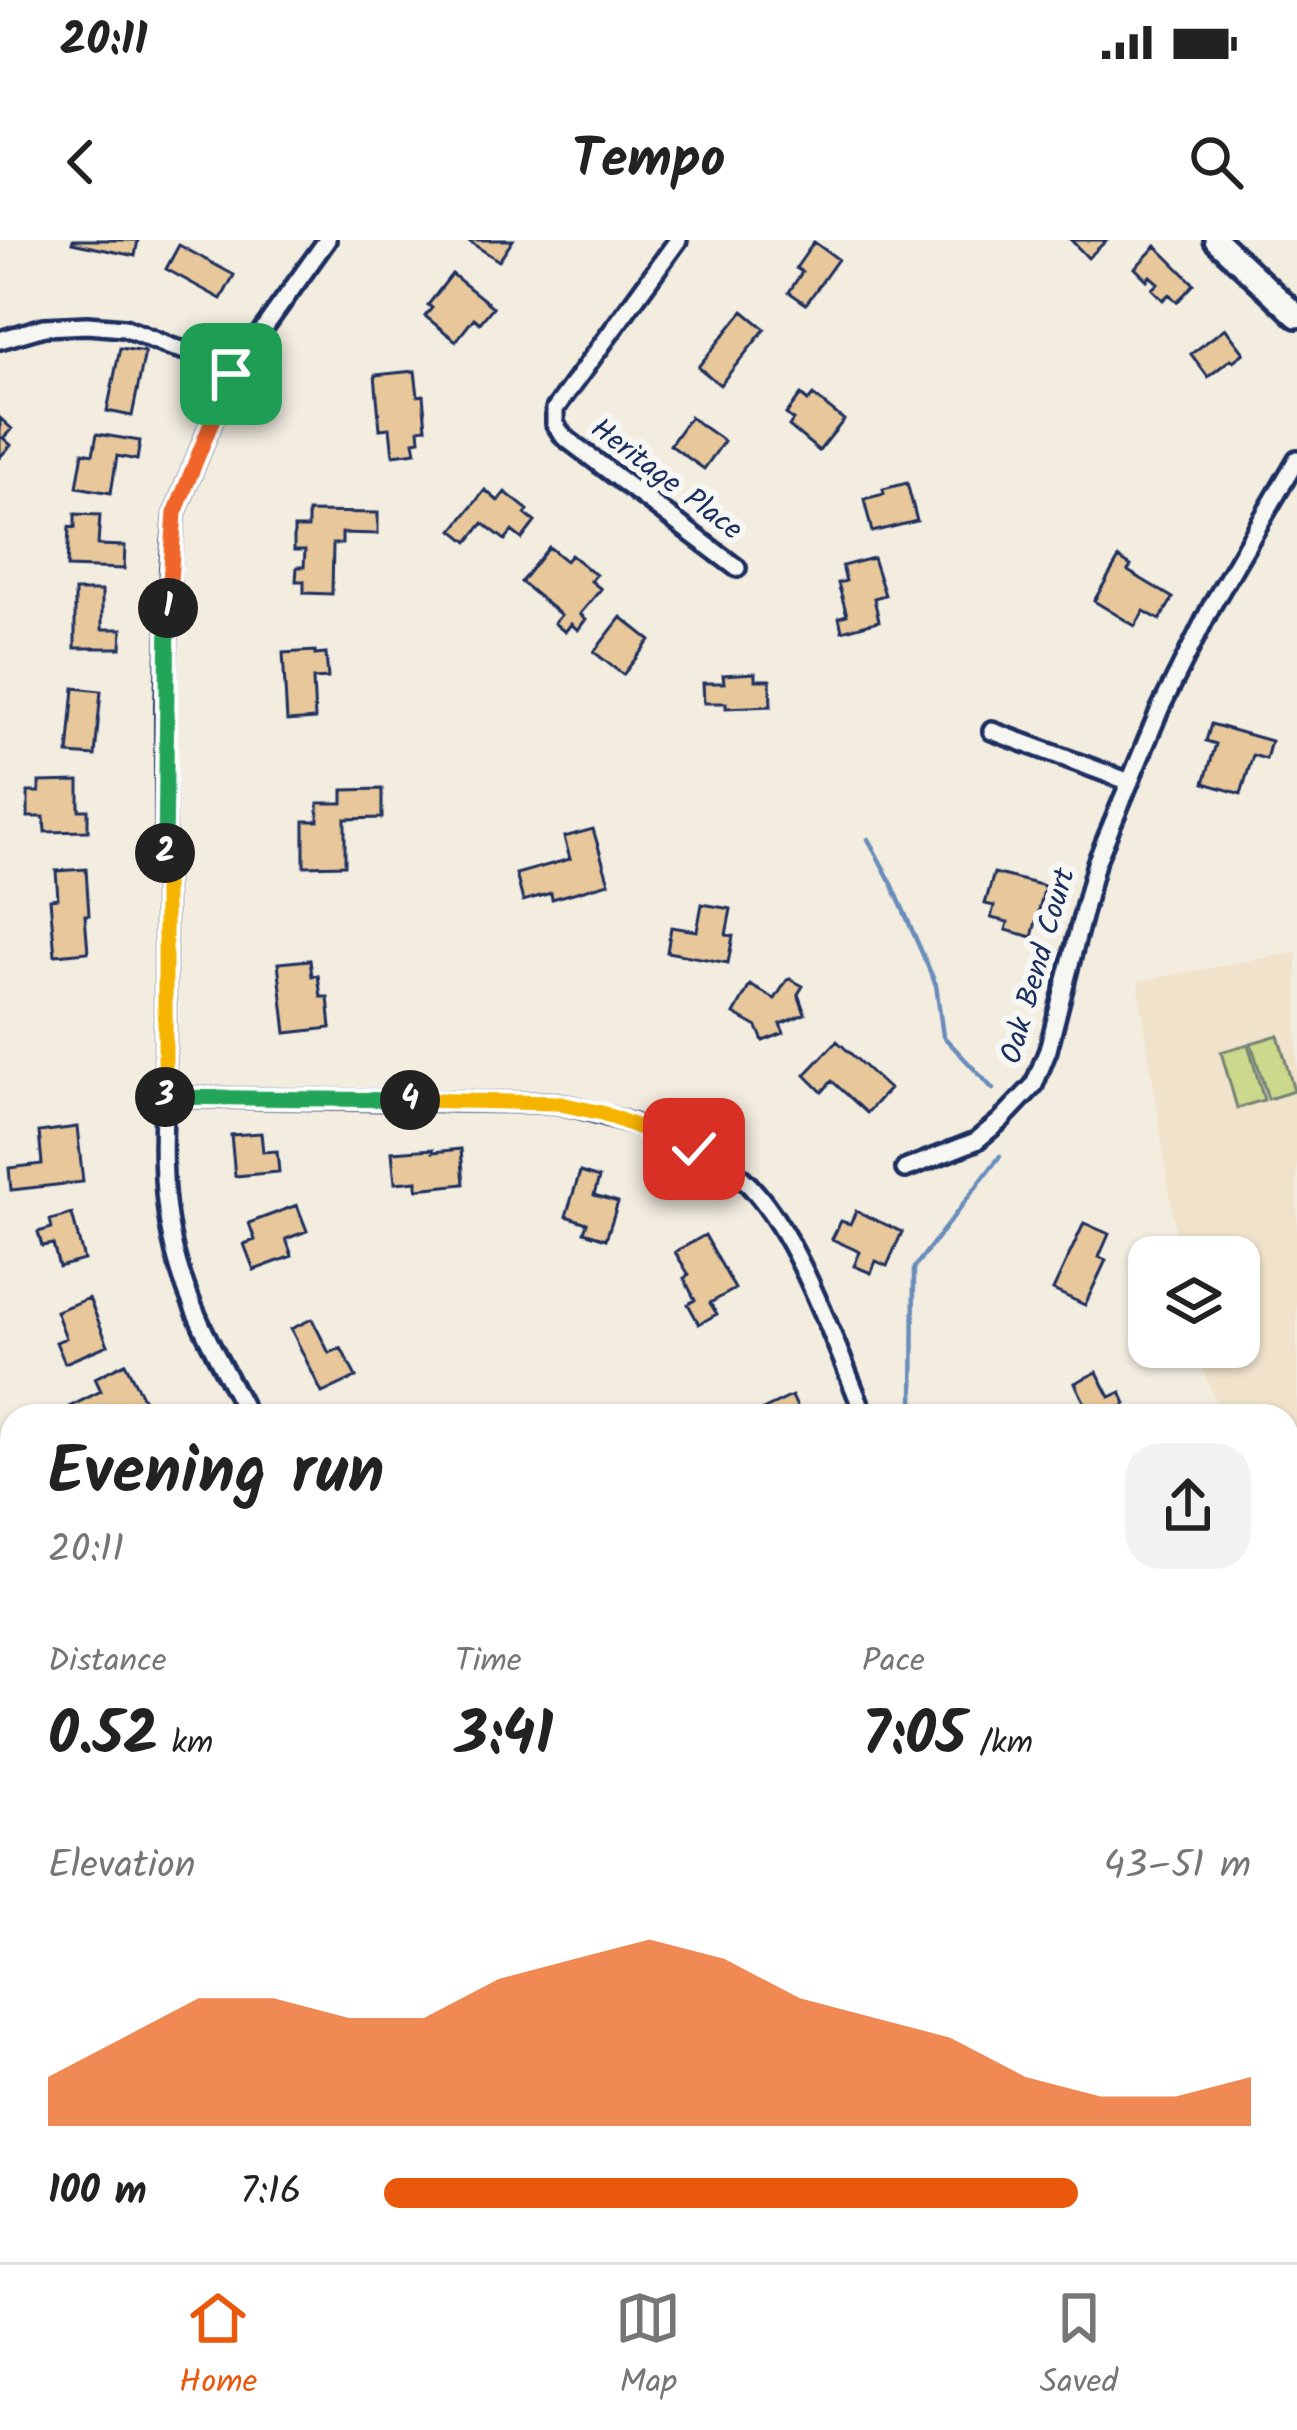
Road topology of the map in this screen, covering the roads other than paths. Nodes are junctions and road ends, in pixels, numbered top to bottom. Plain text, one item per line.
1 (327, 240) edge
2 (679, 240) edge
3 (1216, 240) edge
4 (1297, 316) edge
5 (0, 340) edge
6 (236, 365) junction
7 (1297, 460) edge
8 (737, 568) dead end
9 (992, 731) dead end
10 (1130, 782) junction
11 (165, 1097) junction
12 (905, 1169) dead end
13 (242, 1404) edge
14 (860, 1404) edge

1 - 6 street
2 - 8 street, Heritage Place
3 - 4 street
5 - 6 street
6 - 11 street
7 - 10 street, Oak Bend Court
9 - 10 street
10 - 12 street, Oak Bend Court
11 - 13 street
11 - 14 street

